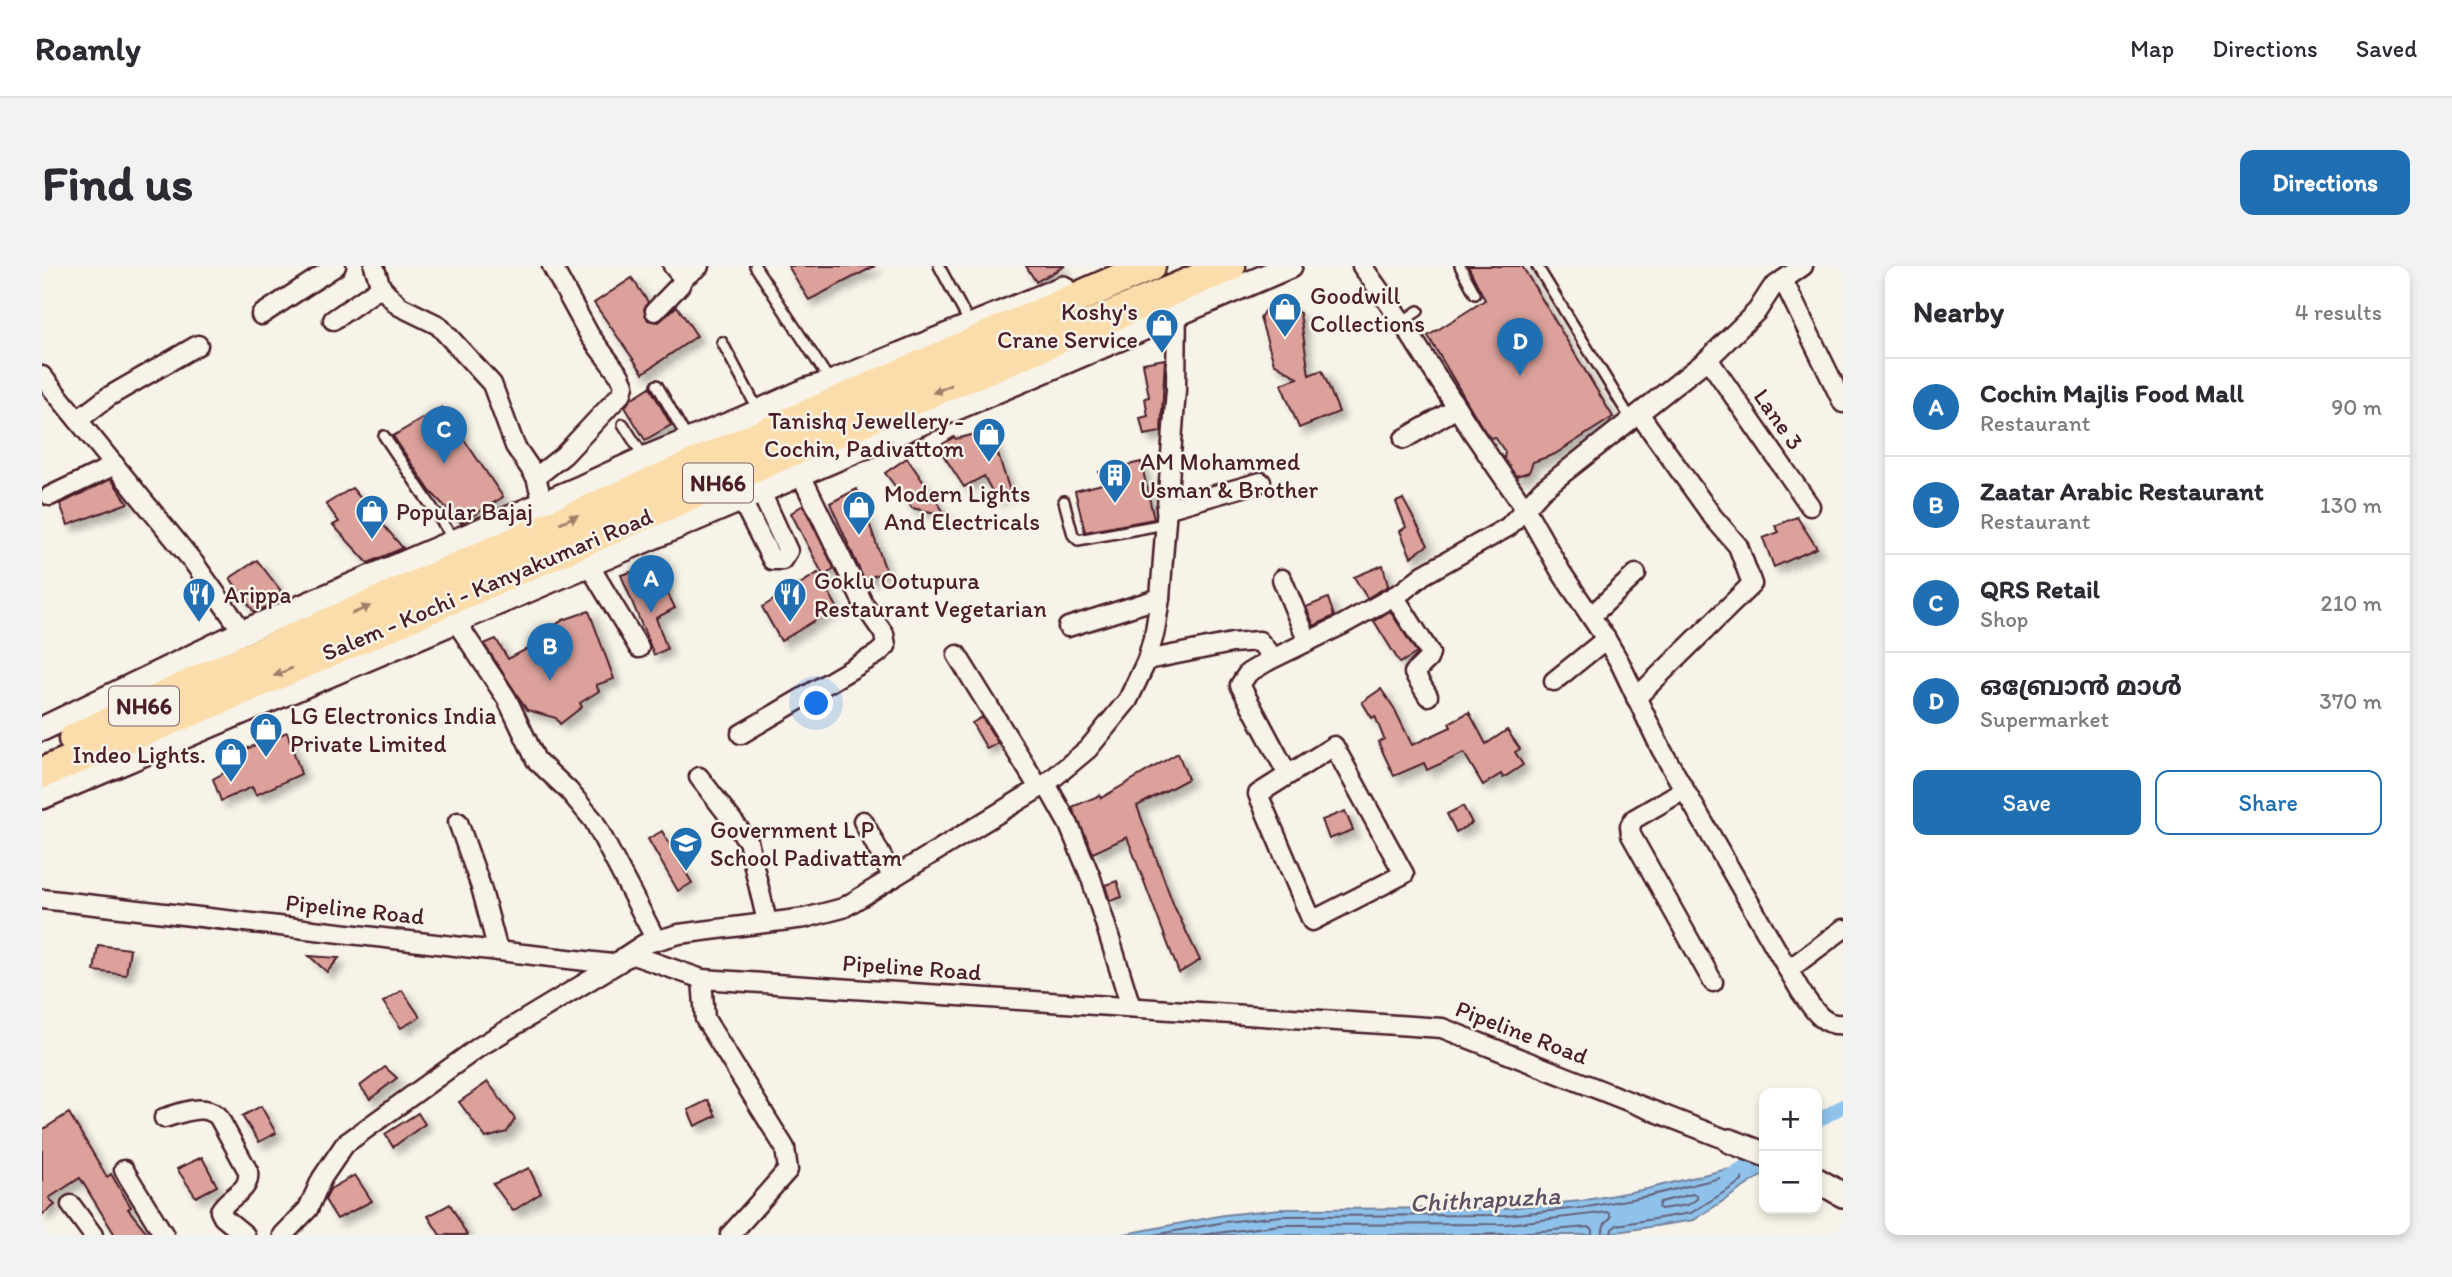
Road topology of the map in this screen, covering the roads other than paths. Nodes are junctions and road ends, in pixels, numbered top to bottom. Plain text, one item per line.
1 (336, 266) edge
2 (374, 266) edge
3 (552, 266) edge
4 (699, 266) edge
5 (755, 266) edge
6 (939, 266) edge
7 (1113, 266) edge
8 (1150, 266) edge
9 (1230, 266) edge
10 (1290, 266) edge
11 (1362, 266) edge
12 (1460, 266) edge
13 (1537, 266) edge
14 (1803, 266) edge
15 (678, 272) edge
16 (1783, 280) junction
17 (381, 287) junction
18 (1063, 288) joint
19 (1475, 294) dead end
20 (1177, 301) junction
21 (655, 311) dead end
22 (1418, 311) dead end
23 (261, 315) dead end
24 (332, 320) dead end
25 (1402, 322) junction
26 (973, 334) junction
27 (722, 342) dead end
28 (198, 345) dead end
29 (1708, 359) junction
30 (985, 371) junction
31 (42, 376) edge
32 (831, 383) junction
33 (657, 384) dead end
34 (1843, 403) edge
35 (1457, 408) junction
36 (759, 411) junction
37 (1636, 418) junction
38 (78, 419) junction
39 (623, 424) dead end
40 (384, 436) dead end
41 (1404, 439) dead end
42 (688, 440) junction
43 (820, 452) junction
44 (660, 461) junction
45 (115, 465) junction
46 (800, 473) junction
47 (536, 477) junction
48 (1261, 482) dead end
49 (50, 496) dead end
50 (1064, 501) dead end
51 (543, 504) junction
52 (1810, 506) dead end
53 (1526, 510) junction
54 (1165, 517) junction
55 (455, 542) junction
56 (589, 565) junction
57 (1636, 574) dead end
58 (1282, 579) dead end
59 (1394, 596) junction
60 (1160, 598) junction
61 (1591, 616) junction
62 (455, 620) junction
63 (1068, 627) dead end
64 (243, 632) junction
65 (1606, 639) junction
66 (1308, 642) junction
67 (639, 648) dead end
68 (957, 656) dead end
69 (1147, 660) junction
70 (1268, 661) junction
71 (1554, 681) dead end
72 (206, 690) junction
73 (1428, 696) dead end
74 (1636, 698) junction
75 (42, 729) edge
76 (741, 734) dead end
77 (82, 746) junction
78 (42, 752) edge
79 (42, 774) edge
80 (1288, 775) junction
81 (699, 777) dead end
82 (1042, 786) junction
83 (1684, 790) junction
84 (42, 797) edge
85 (863, 821) dead end
86 (458, 822) dead end
87 (893, 878) junction
88 (42, 899) edge
89 (767, 922) junction
90 (1843, 929) edge
91 (656, 940) junction
92 (498, 951) junction
93 (633, 955) junction
94 (612, 964) junction
95 (1788, 970) junction
96 (702, 979) junction
97 (1713, 982) dead end
98 (1131, 1007) junction
99 (1843, 1024) edge
100 (164, 1118) dead end
101 (1730, 1141) joint
102 (1759, 1152) edge
103 (124, 1170) dead end
104 (1822, 1183) edge
105 (1843, 1195) edge
106 (71, 1205) dead end
107 (93, 1235) edge
108 (164, 1235) edge
109 (245, 1235) edge
110 (283, 1235) edge
111 (730, 1235) edge

1 - 23 street
2 - 17 street
3 - 47 street
4 - 15 street
5 - 32 lane
6 - 26 lane
7 - 18 street
8 - 26 highway, Salem - Kochi - Kanyakumari Road / NH66
9 - 20 highway, Salem - Kochi - Kanyakumari Road / NH66
10 - 20 street
11 - 25 street
12 - 19 lane
13 - 37 lane
14 - 16 street
15 - 21 street
16 - 29 street
16 - 34 street
17 - 24 street
17 - 47 street
18 - 26 street
20 - 30 highway, Salem - Kochi - Kanyakumari Road / NH66
20 - 43 street
20 - 54 street
22 - 25 lane
25 - 35 street
26 - 30 highway
26 - 32 street
26 - 44 highway, Salem - Kochi - Kanyakumari Road / NH66
27 - 36 lane
28 - 38 street
29 - 37 street
29 - 52 street, Lane 3
30 -> 43 highway, Salem - Kochi - Kanyakumari Road / NH66
31 - 38 street
32 - 36 street
33 - 42 lane
35 - 41 street
35 - 53 street
36 - 42 street
37 - 53 street
37 - 74 street
38 - 45 street
39 - 44 lane
40 - 55 lane
42 - 44 street
43 - 46 street
43 -> 72 highway, Salem - Kochi - Kanyakumari Road / NH66
44 - 51 street
72 -> 44 highway, Salem - Kochi - Kanyakumari Road / NH66
45 - 49 street
45 - 64 street
46 - 56 street
46 - 76 street
47 - 51 street
48 - 54 street
50 - 54 lane
51 - 55 street
53 - 59 street
53 - 61 street
54 - 60 street
55 - 64 street
56 - 62 street
56 - 67 street
57 - 61 street
58 - 66 street
59 - 66 street
59 - 73 street
60 - 63 street
60 - 69 street
61 - 65 street
62 - 72 street
62 - 91 street
64 - 72 street
65 - 71 street
65 - 74 street
66 - 70 street
68 - 82 street
69 - 70 street
69 - 82 street
70 - 80 street
72 - 75 street, Salem - Kochi - Kanyakumari Road
72 - 77 highway, Salem - Kochi - Kanyakumari Road / NH66
72 - 84 street, Salem - Kochi - Kanyakumari Road
74 - 83 street
77 - 78 highway, Salem - Kochi - Kanyakumari Road / NH66
77 - 79 highway, Salem - Kochi - Kanyakumari Road / NH66
80 - 80 street
81 - 89 street
82 - 87 street
82 - 98 street
83 - 95 street
83 - 97 street
85 - 87 street
86 - 92 street
87 - 89 street
88 - 92 street, Pipeline Road
89 - 91 street
90 - 95 street
91 - 94 street
92 - 94 street, Pipeline Road
93 - 94 street, Pipeline Road
93 - 96 street, Pipeline Road
93 - 110 street
95 - 99 street
96 - 98 street, Pipeline Road
96 - 111 street
98 - 101 street, Pipeline Road
100 - 109 street
101 - 102 street, Pipeline Road
103 - 108 street
104 - 105 street
106 - 107 street

